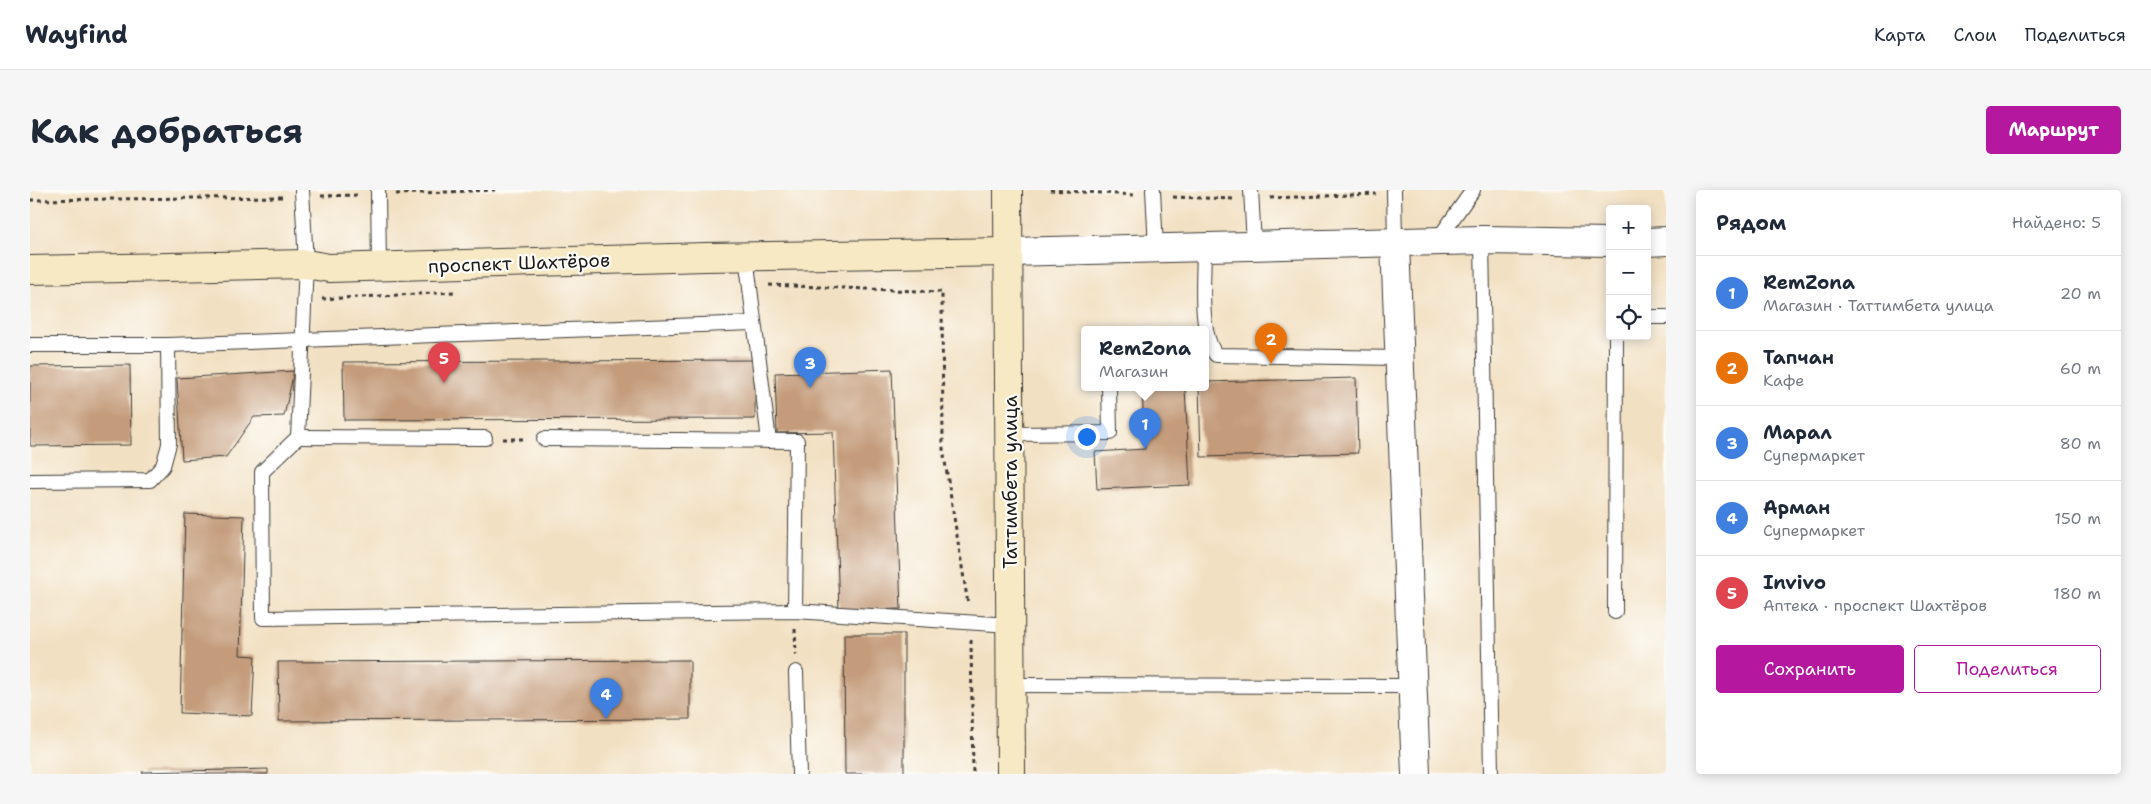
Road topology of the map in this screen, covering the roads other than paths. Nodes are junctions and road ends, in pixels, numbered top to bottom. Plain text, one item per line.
1 (1008, 190) edge
2 (1474, 190) edge
3 (1394, 192) edge
4 (302, 193) edge
5 (378, 193) edge
6 (1153, 193) edge
7 (1251, 195) edge
8 (1482, 240) junction
9 (1666, 241) edge
10 (1606, 242) edge
11 (1651, 242) edge
12 (1395, 243) junction
13 (1436, 243) junction
14 (1254, 245) junction
15 (1204, 247) junction
16 (1156, 248) junction
17 (1008, 252) junction
18 (746, 256) junction
19 (306, 264) junction
20 (379, 267) junction
21 (30, 270) edge
22 (1651, 317) edge
23 (1666, 317) edge
24 (753, 324) junction
25 (1206, 326) edge
26 (1616, 340) edge
27 (303, 341) junction
28 (30, 344) edge
29 (168, 345) junction
30 (1209, 346) edge
31 (1399, 358) junction
32 (1109, 391) edge
33 (1009, 434) junction
34 (298, 437) junction
35 (485, 438) road end
36 (544, 439) road end
37 (769, 441) junction
38 (30, 481) edge
39 (795, 611) junction
40 (1615, 612) dead end
41 (1010, 625) junction
42 (796, 672) road end
43 (1011, 685) junction
44 (1414, 686) junction
45 (799, 774) edge
46 (1011, 774) edge
47 (1416, 774) edge
48 (1492, 774) edge

1 - 17 street, Таттимбета улица
2 - 13 lane
3 - 12 lane
4 - 19 lane
5 - 20 lane
6 - 16 lane
7 - 14 lane
8 - 10 street
8 - 13 street
8 - 48 lane
9 - 11 street
12 - 13 street
12 - 14 street
12 - 31 street
14 - 15 street
15 - 16 street
15 - 25 lane
16 - 17 street
17 - 18 street, проспект Шахтёров
17 - 33 street, Таттимбета улица
18 - 20 street, проспект Шахтёров
18 - 24 lane
19 - 20 street, проспект Шахтёров
19 - 21 street, проспект Шахтёров
19 - 27 lane
22 - 23 lane
24 - 27 lane
24 - 37 lane
26 - 40 lane
27 - 29 lane
27 - 34 lane
28 - 29 lane
29 - 38 lane
30 - 31 lane
31 - 44 street
32 - 33 lane
33 - 41 street, Таттимбета улица
34 - 35 lane
34 - 39 lane
36 - 37 lane
37 - 39 lane
39 - 41 lane
41 - 43 street, Таттимбета улица
42 - 45 lane
43 - 44 lane
43 - 46 street, Таттимбета улица
44 - 47 street

